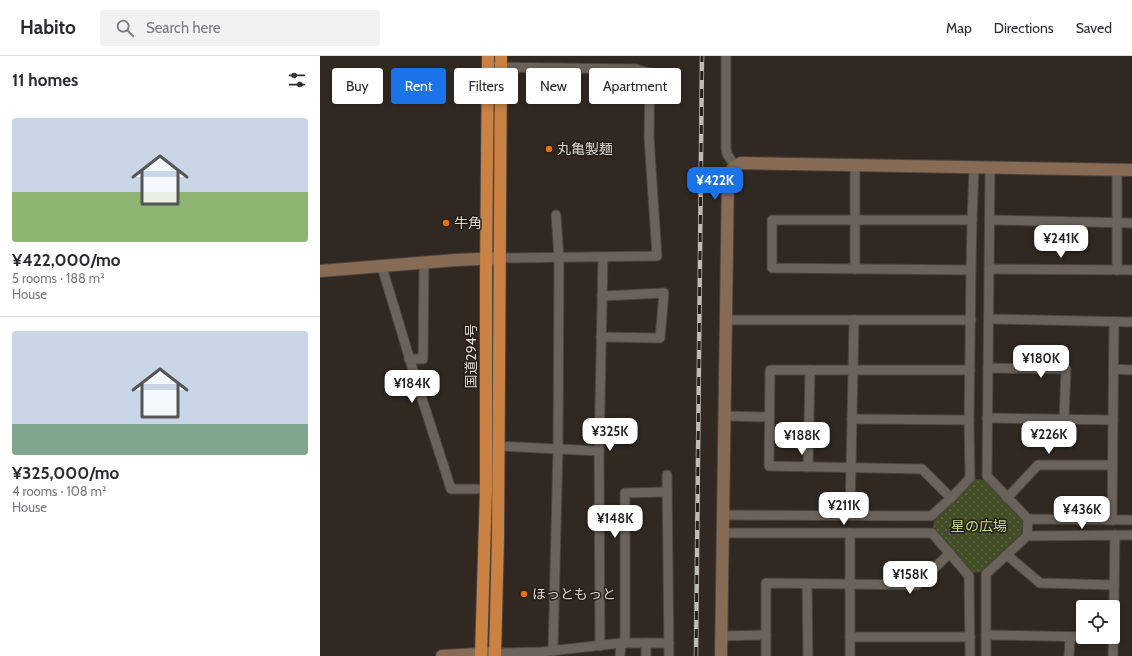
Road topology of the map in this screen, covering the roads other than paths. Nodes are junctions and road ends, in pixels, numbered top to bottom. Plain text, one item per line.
1 (726, 56) edge
2 (488, 61) edge
3 (501, 61) edge
4 (855, 165) junction
5 (735, 166) junction
6 (974, 168) junction
7 (990, 168) junction
8 (1117, 170) junction
9 (1132, 170) edge
10 (556, 215) dead end
11 (855, 220) junction
12 (972, 220) junction
13 (990, 220) junction
14 (1117, 222) junction
15 (1132, 223) edge
16 (559, 257) junction
17 (603, 257) junction
18 (486, 258) junction
19 (500, 258) junction
20 (424, 263) junction
21 (382, 266) junction
22 (855, 269) junction
23 (989, 269) junction
24 (971, 270) junction
25 (1117, 270) junction
26 (1132, 270) edge
27 (320, 271) edge
28 (602, 296) junction
29 (989, 319) junction
30 (726, 320) junction
31 (854, 320) junction
32 (971, 320) junction
33 (1114, 322) junction
34 (1132, 322) edge
35 (601, 337) junction
36 (409, 358) junction
37 (988, 368) junction
38 (1114, 369) junction
39 (810, 370) junction
40 (853, 370) junction
41 (970, 370) junction
42 (1132, 370) edge
43 (724, 416) junction
44 (769, 417) junction
45 (987, 418) junction
46 (852, 419) junction
47 (1064, 419) junction
48 (969, 420) junction
49 (1113, 420) junction
50 (498, 446) junction
51 (558, 448) junction
52 (599, 451) junction
53 (1112, 465) junction
54 (808, 467) junction
55 (851, 468) junction
56 (667, 475) dead end
57 (486, 489) junction
58 (668, 492) junction
59 (951, 498) junction
60 (1007, 498) junction
61 (723, 515) junction
62 (850, 516) junction
63 (1028, 519) junction
64 (1112, 520) junction
65 (1132, 520) edge
66 (722, 533) junction
67 (850, 533) junction
68 (1115, 535) junction
69 (1132, 535) edge
70 (1027, 536) junction
71 (950, 553) junction
72 (1007, 555) junction
73 (807, 584) junction
74 (850, 584) junction
75 (1114, 585) junction
76 (1114, 600) edge
77 (766, 635) junction
78 (986, 635) junction
79 (721, 636) junction
80 (850, 637) junction
81 (970, 637) junction
82 (1070, 637) junction
83 (1076, 637) edge
84 (646, 642) junction
85 (623, 643) junction
86 (669, 643) junction
87 (1113, 644) edge
88 (600, 646) junction
89 (553, 650) junction
90 (580, 652) edge
91 (495, 654) edge
92 (541, 654) edge
93 (481, 655) edge
94 (442, 656) edge
95 (620, 656) edge
96 (646, 656) edge
97 (669, 656) edge
98 (721, 656) edge
99 (766, 656) edge
100 (808, 656) edge
101 (850, 656) edge
102 (970, 656) edge
103 (986, 656) edge
104 (1069, 656) edge
105 (1113, 656) edge

1 - 5 street
2 - 3 street
2 - 18 highway, 国道294号
3 - 17 street
3 - 19 highway, 国道294号
4 - 5 street
4 - 6 street
4 - 11 street
5 - 30 street
6 - 7 street
6 - 12 street
7 - 8 street
7 - 13 street
8 - 9 street
8 - 14 street
10 - 16 street
11 - 12 street
11 - 22 street
11 - 22 street
12 - 24 street
13 - 14 street
13 - 23 street
14 - 15 street
14 - 25 street
16 - 17 street
16 - 19 street
16 - 51 street
17 - 28 street
18 - 19 street
18 - 20 street
18 - 57 highway, 国道294号
19 - 50 highway, 国道294号
20 - 21 street
20 - 36 street
21 - 27 street
21 - 36 street
22 - 24 street
23 - 25 street
23 - 29 street
24 - 32 street
25 - 26 street
28 - 35 street
28 - 35 street
29 - 33 street
29 - 37 street
30 - 31 street
30 - 43 street
31 - 32 street
31 - 40 street
32 - 41 street
33 - 34 street
33 - 38 street
35 - 52 street
36 - 57 street
37 - 45 street
37 - 47 street
38 - 42 street
38 - 49 street
39 - 40 street
39 - 44 street
39 - 54 street
40 - 41 street
40 - 46 street
41 - 48 street
43 - 44 street
43 - 61 street
44 - 54 street
45 - 47 street
45 - 60 street
46 - 48 street
46 - 55 street
47 - 49 street
48 - 59 street
49 - 53 street
50 - 51 street
50 - 91 highway, 国道294号
51 - 52 street
51 - 89 street
52 - 88 street
53 - 60 street
53 - 64 street
54 - 55 street
55 - 59 street
55 - 62 street
56 - 58 street
57 - 93 highway, 国道294号
58 - 85 street
58 - 86 street
59 - 62 street
60 - 63 street
61 - 62 street
61 - 66 street
63 - 64 street
63 - 70 street
64 - 65 street
66 - 67 street
66 - 79 street
67 - 71 street
67 - 74 street
68 - 69 street
68 - 70 street
68 - 75 street
70 - 72 street
71 - 74 street
71 - 81 street
72 - 75 street
72 - 78 street
73 - 74 street
73 - 77 street
73 - 100 street
74 - 80 street
75 - 76 street
77 - 79 street
77 - 99 street
78 - 82 street
78 - 103 street
79 - 98 street
80 - 81 street
80 - 101 street
81 - 102 street
82 - 83 street
82 - 104 street
84 - 85 street
84 - 86 street
84 - 96 street
85 - 88 street
85 - 95 street
86 - 97 street
87 - 105 street
88 - 90 street
89 - 90 street
89 - 92 street
91 - 92 street
91 - 93 street
93 - 94 street

